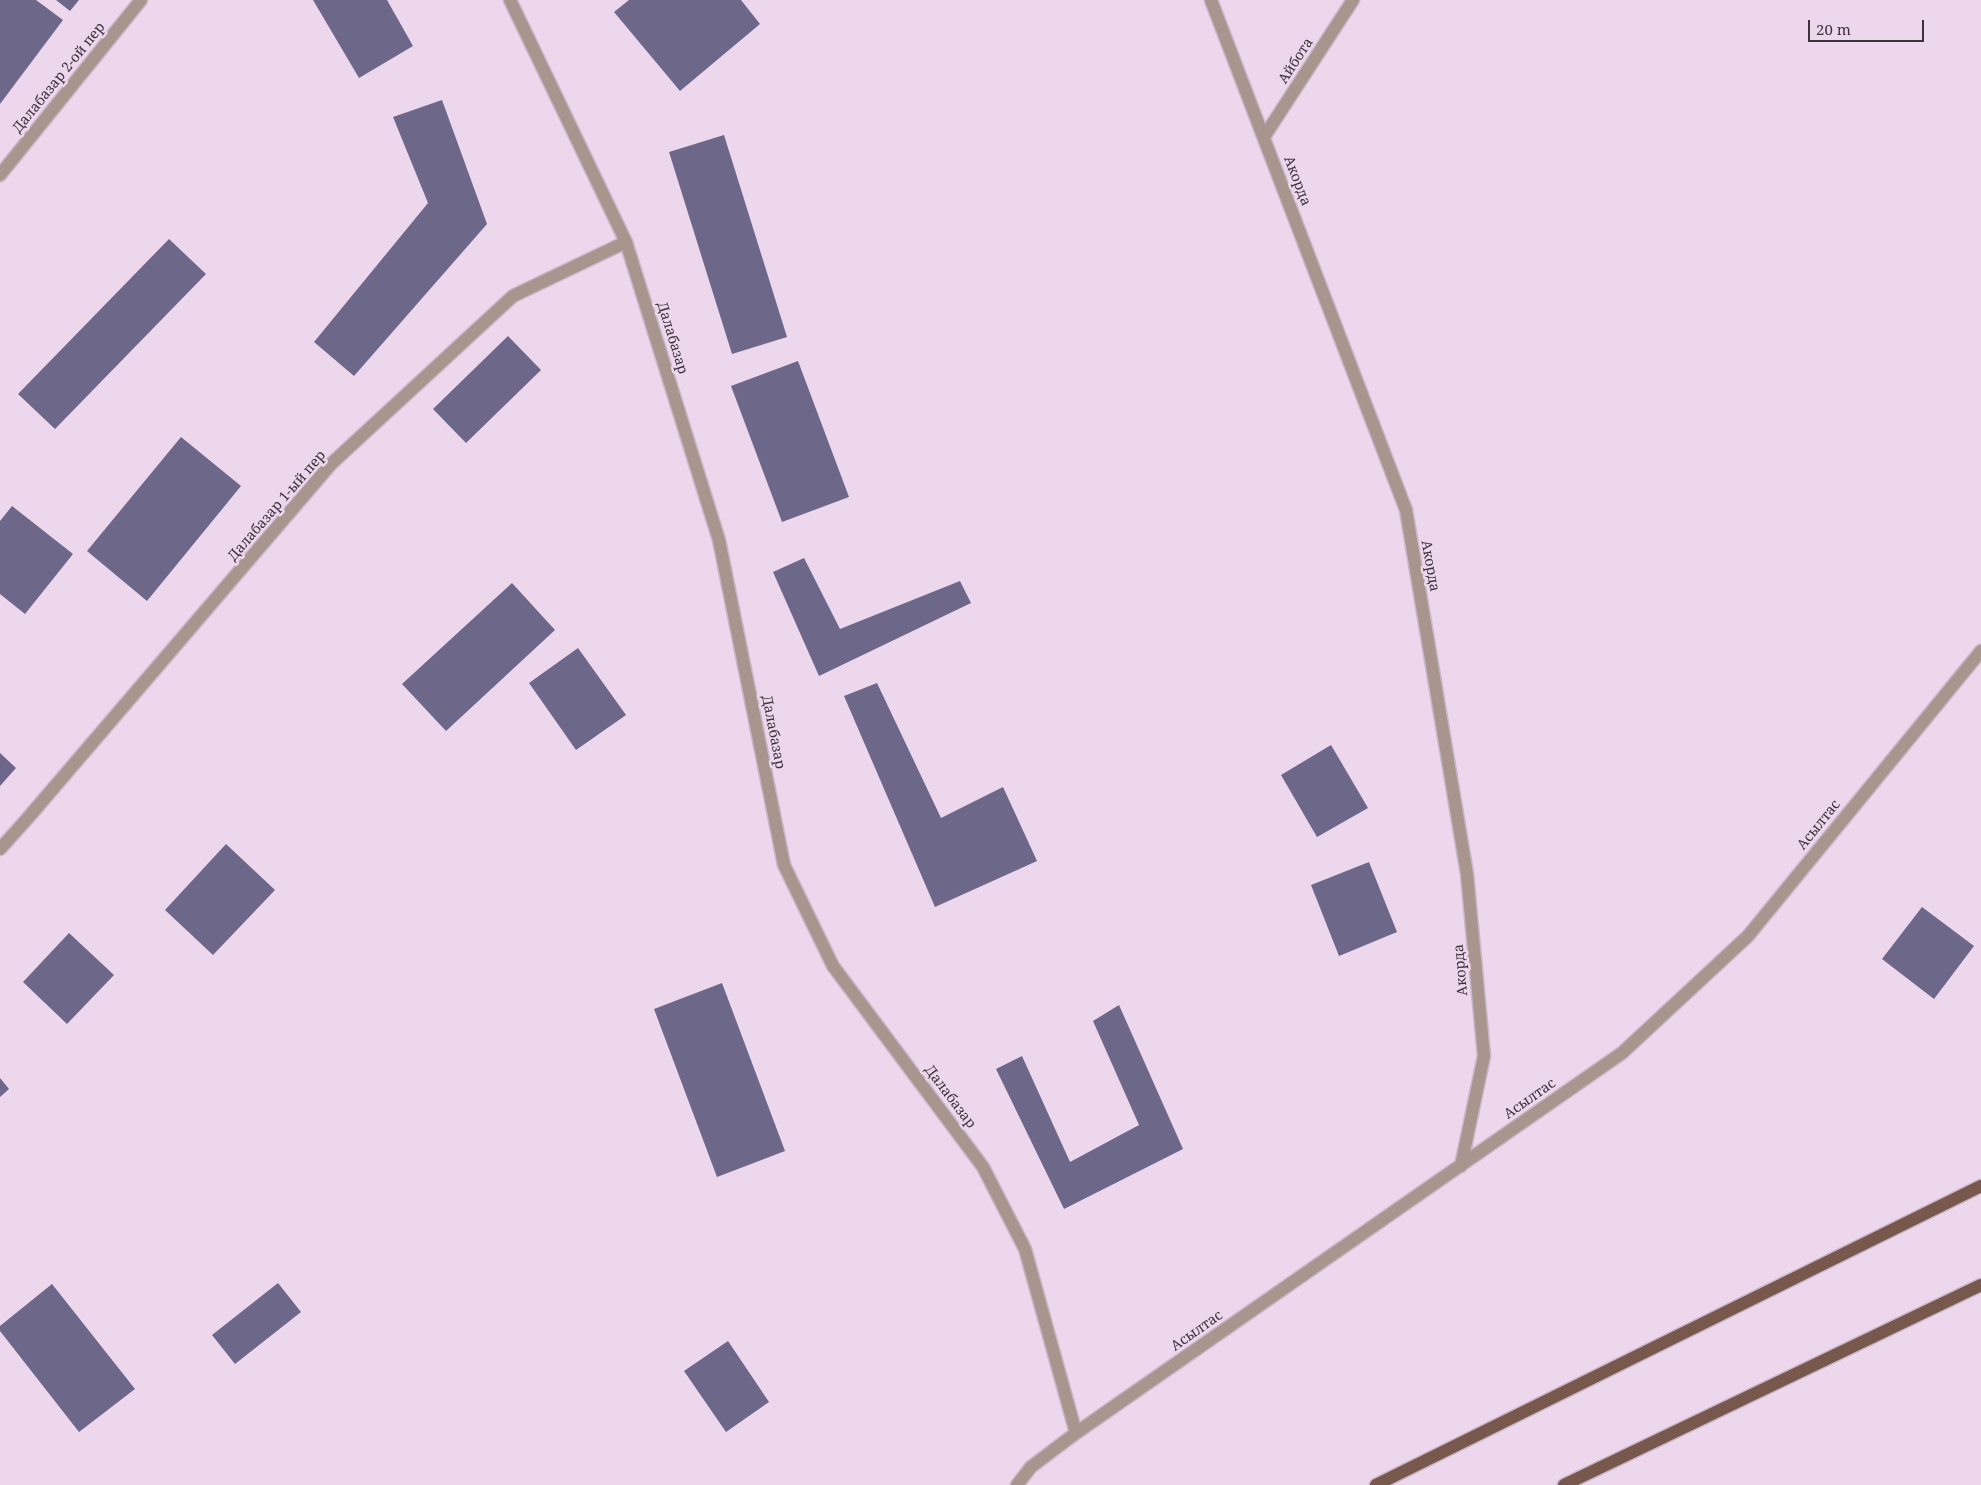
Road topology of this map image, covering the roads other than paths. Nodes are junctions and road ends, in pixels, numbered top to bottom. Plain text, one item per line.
1 (141, 0) edge
2 (510, 0) edge
3 (1211, 0) edge
4 (1352, 0) edge
5 (1264, 137) junction
6 (0, 175) edge
7 (626, 242) junction
8 (1981, 651) edge
9 (0, 848) edge
10 (1461, 1166) junction
11 (1981, 1186) edge
12 (1981, 1285) edge
13 (1076, 1433) junction
14 (1016, 1485) edge
15 (1376, 1485) edge
16 (1564, 1485) edge

1 - 6 street, Далабазар 2-ой пер
2 - 7 street, Далабазар
3 - 5 street, Акорда
4 - 5 street, Айбота
5 - 10 street, Акорда
7 - 9 street, Далабазар 1-ый пер
7 - 13 street, Далабазар
8 - 10 street, Асылтас
10 - 13 street, Асылтас
11 - 15 main road
12 - 16 main road
13 - 14 street, Асылтас

